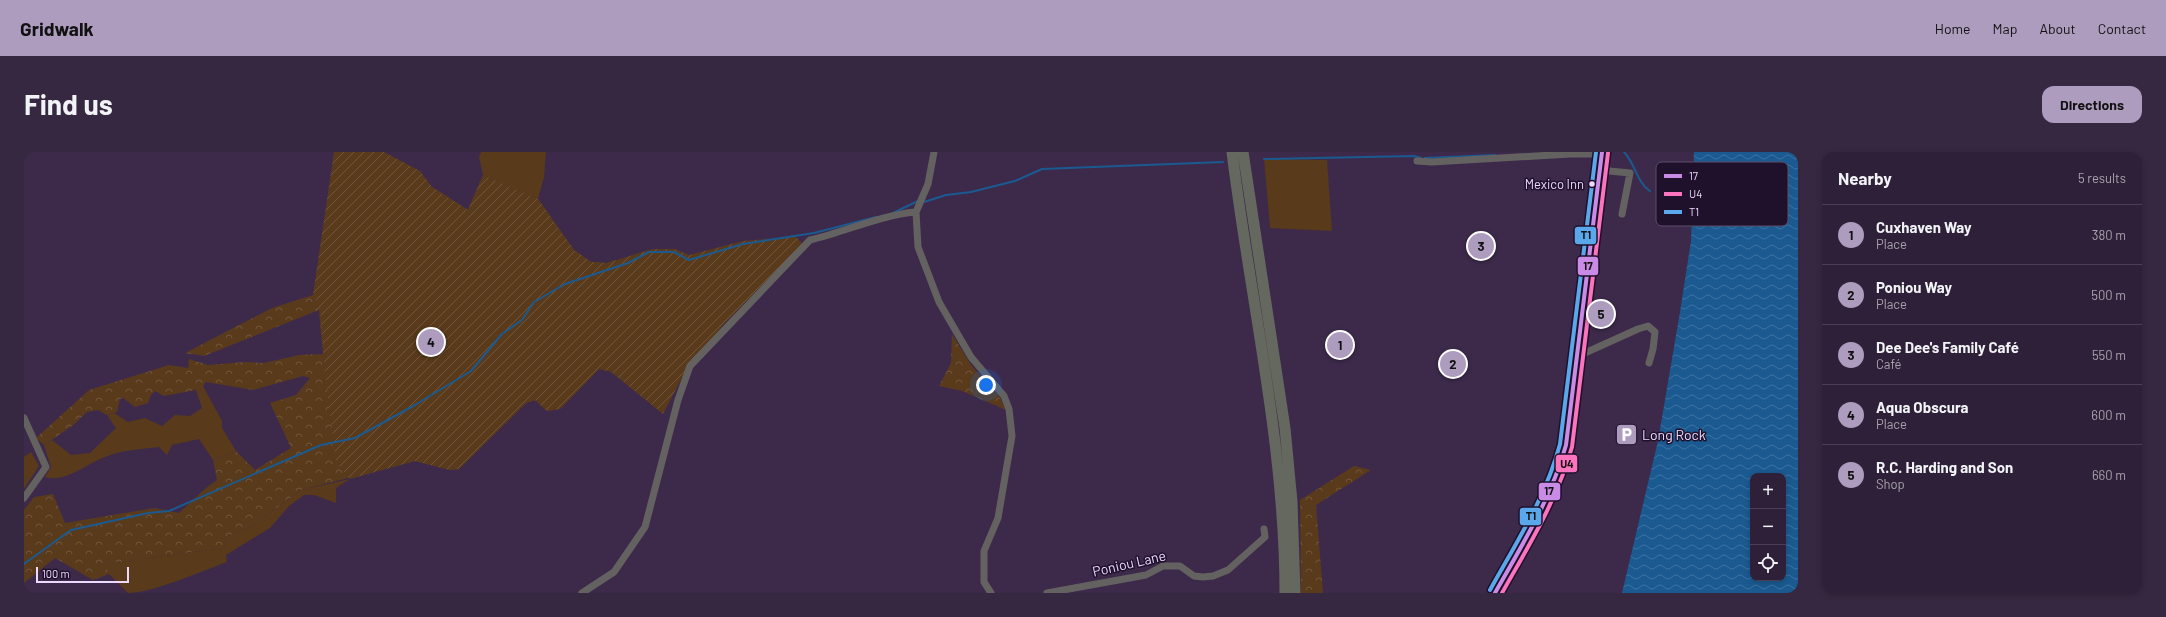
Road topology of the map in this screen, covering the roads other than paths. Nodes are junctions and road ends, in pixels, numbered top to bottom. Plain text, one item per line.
1 (934, 152) edge
2 (1232, 152) edge
3 (1243, 152) edge
4 (1602, 153) edge
5 (1417, 160) dead end
6 (1599, 170) junction
7 (916, 212) junction
8 (1622, 214) dead end
9 (1576, 357) junction
10 (1649, 363) dead end
11 (24, 418) edge
12 (24, 498) edge
13 (1264, 529) dead end
14 (582, 593) edge
15 (991, 593) edge
16 (1047, 593) edge
17 (1285, 593) edge
18 (1295, 593) edge
19 (1495, 593) edge

1 - 7 street
2 - 17 highway
3 - 18 highway
4 - 5 street
4 - 6 street
6 - 8 street
6 - 9 street
7 - 14 street
7 - 15 street
9 - 10 street
9 - 19 street
11 - 12 street
13 - 16 street, Poniou Lane

